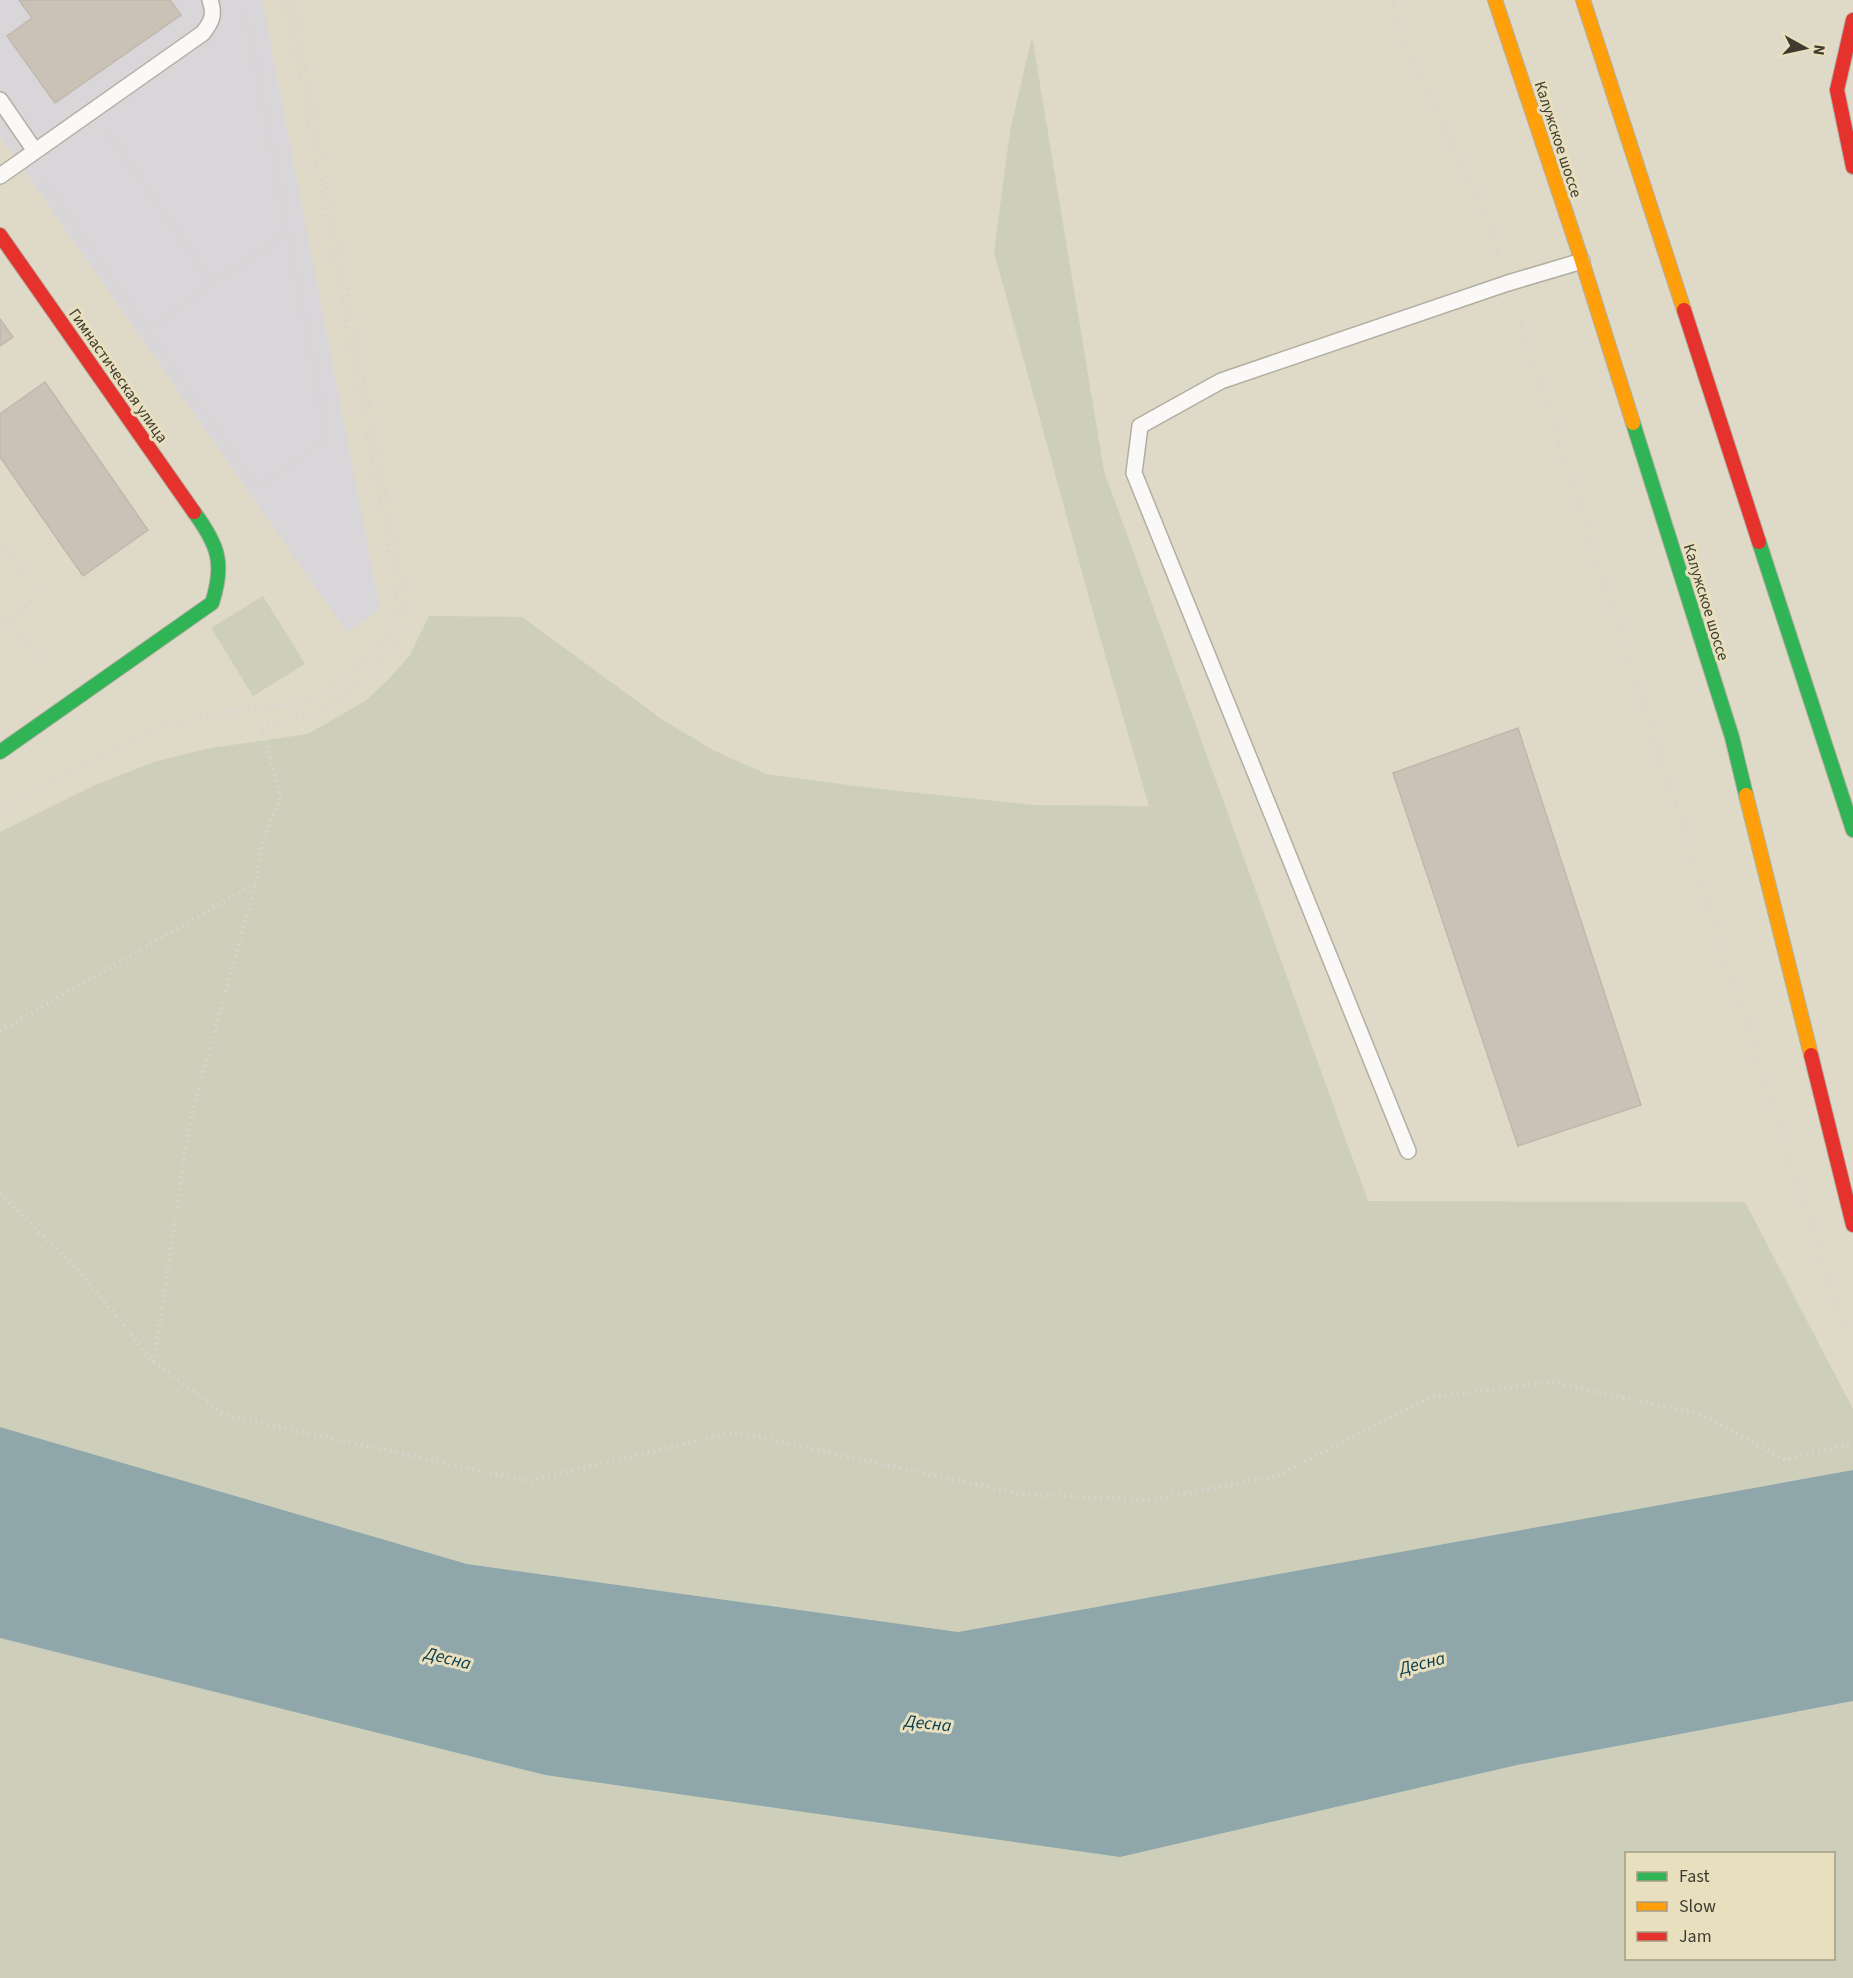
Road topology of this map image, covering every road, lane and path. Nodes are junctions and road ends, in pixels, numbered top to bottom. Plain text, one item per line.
1 (210, 0) edge
2 (285, 0) edge
3 (293, 0) edge
4 (1392, 0) edge
5 (1495, 0) edge
6 (1583, 0) edge
7 (1853, 20) edge
8 (203, 33) junction
9 (0, 100) edge
10 (92, 111) junction
11 (31, 154) junction
12 (1853, 167) edge
13 (0, 176) edge
14 (288, 231) junction
15 (0, 235) edge
16 (1582, 261) junction
17 (213, 283) junction
18 (1508, 284) junction
19 (146, 330) junction
20 (0, 540) edge
21 (9, 619) junction
22 (0, 626) edge
23 (69, 704) junction
24 (0, 752) edge
25 (0, 810) edge
26 (1853, 830) edge
27 (256, 883) junction
28 (0, 1031) edge
29 (1408, 1151) dead end
30 (0, 1194) edge
31 (1853, 1225) edge
32 (1844, 1328) dead end
33 (154, 1362) junction
34 (1853, 1443) edge

1 - 8 lane
2 - 25 path
3 - 27 path
4 - 18 path
5 - 16 main road, Калужское шоссе
6 - 26 main road
7 - 12 main road
8 - 10 lane
8 - 14 path
9 - 11 lane
10 - 11 lane
10 - 17 path
11 - 13 lane
11 - 19 path
14 - 17 path
14 - 19 path
15 - 23 main road, Гимнастическая улица
16 - 18 lane
16 - 31 main road, Калужское шоссе
17 - 19 path
18 - 29 lane
18 - 32 path
20 - 21 path
21 - 22 path
21 - 23 path
23 - 24 main road, Гимнастическая улица
27 - 28 path
27 - 33 path
30 - 33 path
33 - 34 path

